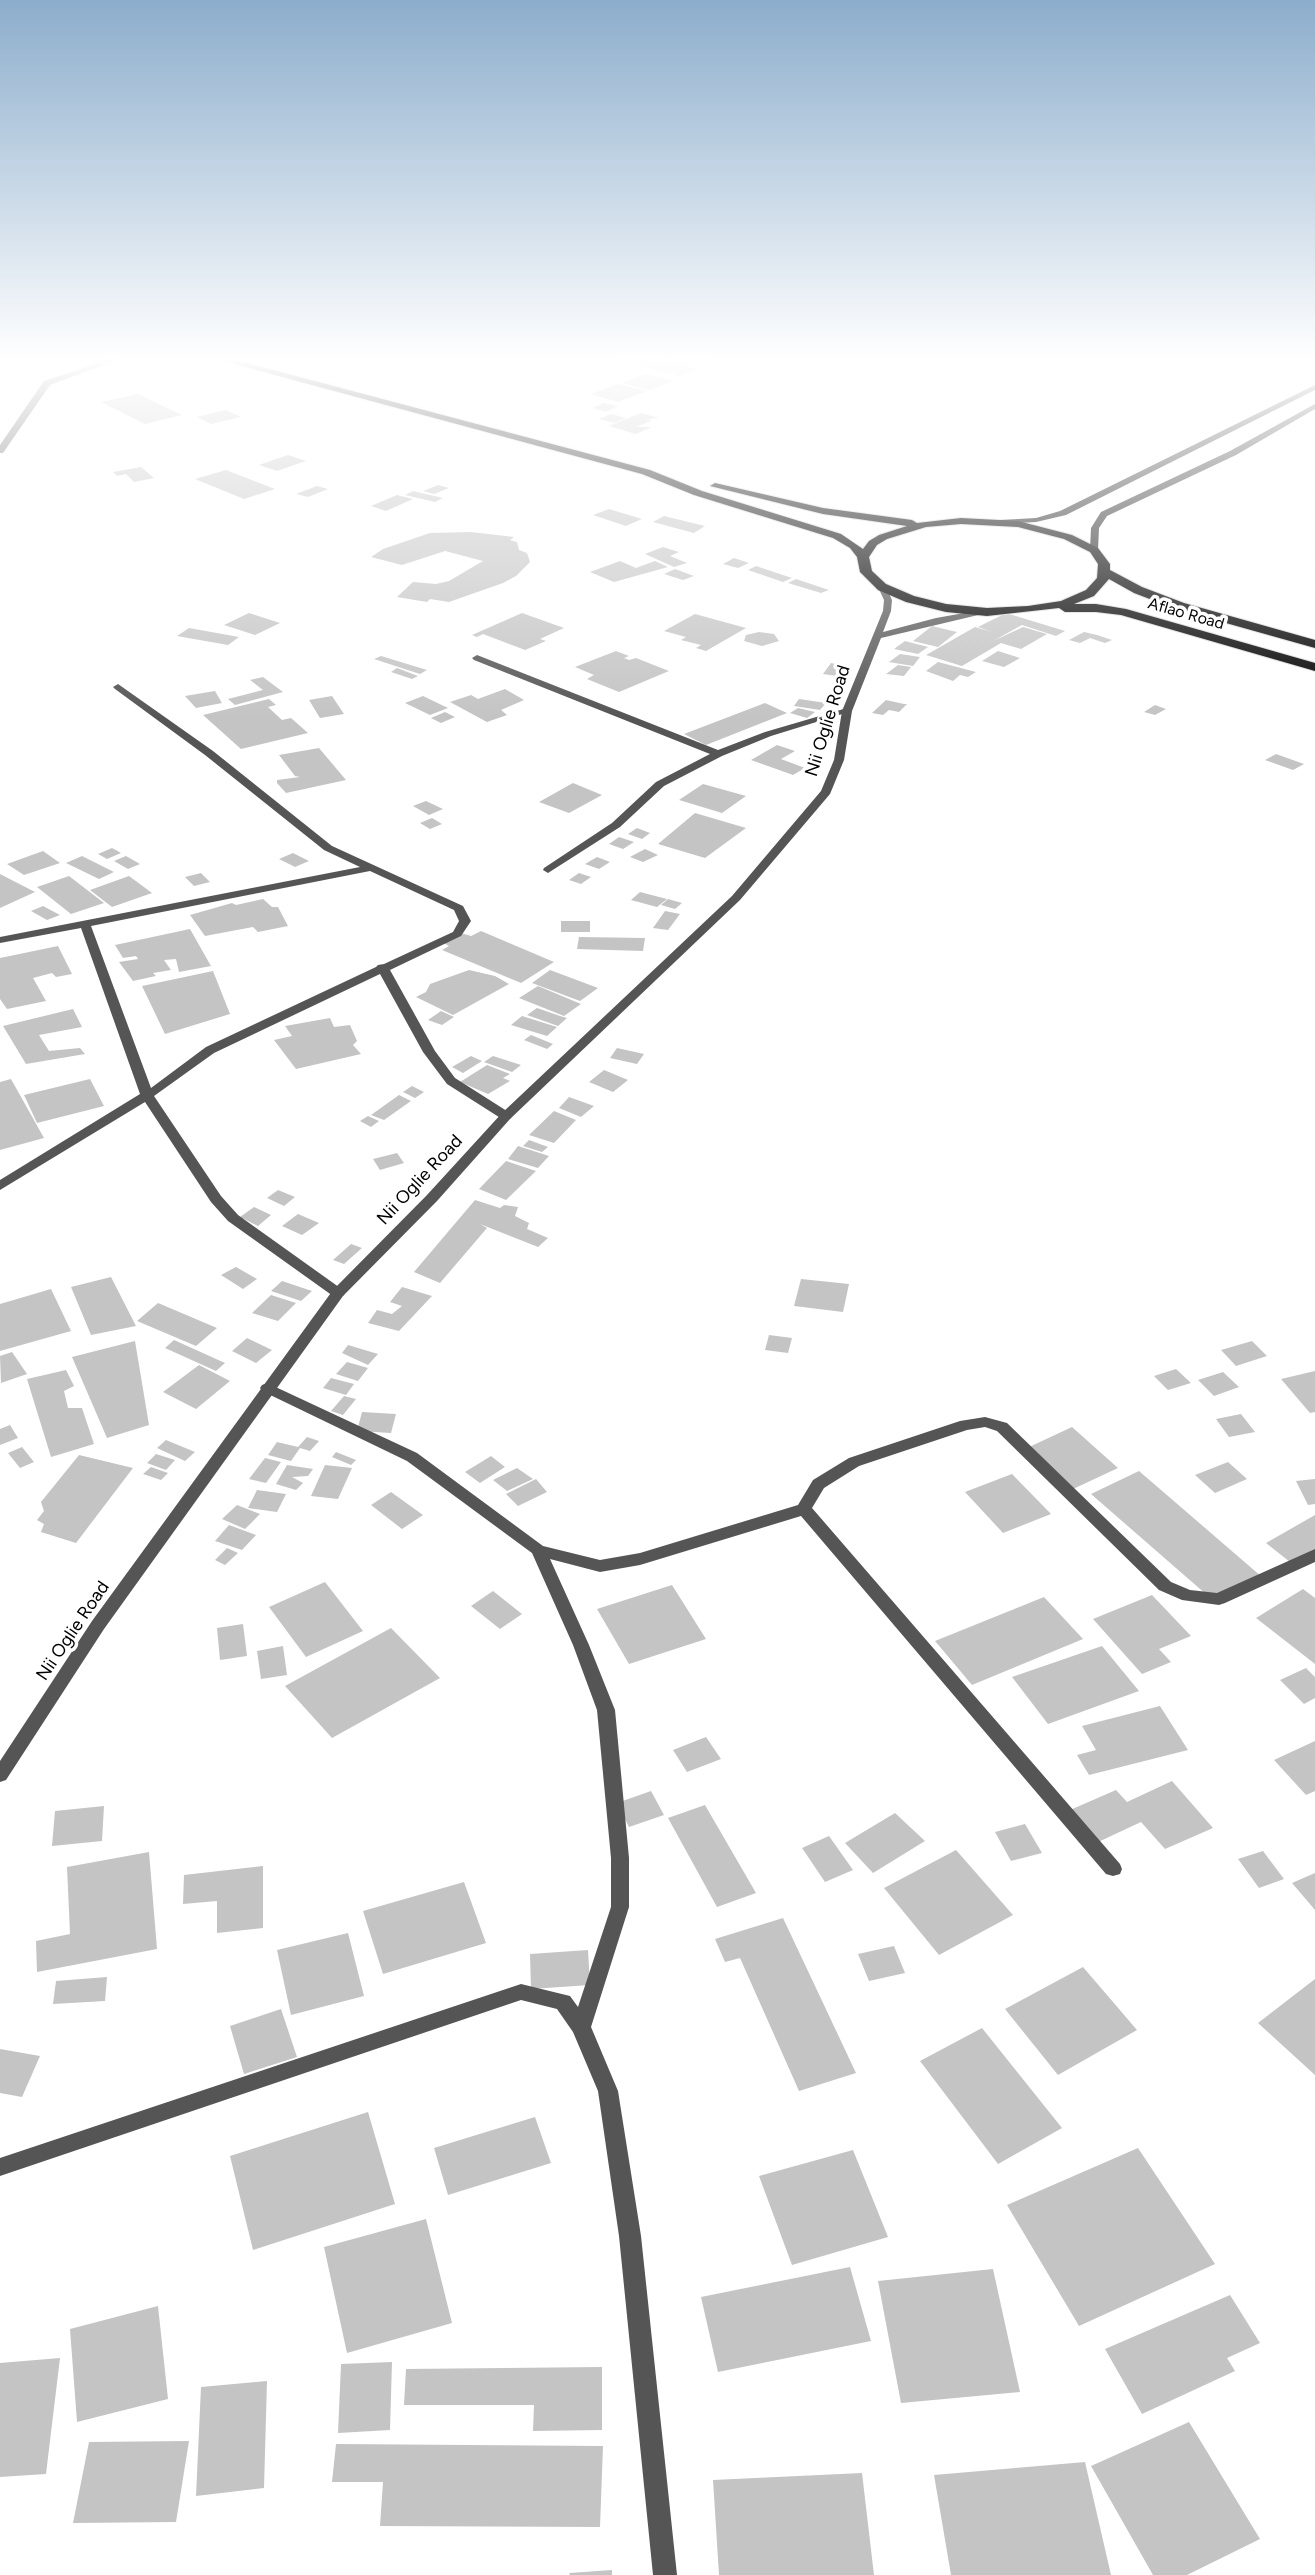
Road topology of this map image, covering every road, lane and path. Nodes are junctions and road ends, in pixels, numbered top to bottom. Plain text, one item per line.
1 (662, 478) edge
2 (671, 478) edge
3 (1133, 478) edge
4 (1180, 478) edge
5 (999, 522) junction
6 (925, 524) junction
7 (1094, 550) junction
8 (863, 557) junction
9 (1105, 572) junction
10 (882, 587) junction
11 (1046, 608) junction
12 (987, 612) junction
13 (878, 636) junction
14 (1315, 644) edge
15 (477, 658) dead end
16 (1315, 667) edge
17 (118, 687) dead end
18 (847, 711) junction
19 (718, 754) junction
20 (372, 868) junction
21 (548, 870) dead end
22 (85, 924) junction
23 (0, 940) edge
24 (382, 967) junction
25 (147, 1095) junction
26 (506, 1116) junction
27 (0, 1186) edge
28 (338, 1293) junction
29 (267, 1388) junction
30 (804, 1509) junction
31 (538, 1550) junction
32 (1315, 1555) edge
33 (0, 1775) edge
34 (1113, 1869) dead end
35 (581, 2027) junction
36 (0, 2167) edge
37 (665, 2575) edge

1 - 8 highway
2 - 6 highway
3 - 5 main road
4 - 7 main road
5 - 6 highway
5 - 7 highway
6 - 8 highway
7 - 9 highway
8 - 10 highway
9 - 11 highway
9 - 14 highway, Aflao Road
10 - 12 highway
10 - 13 street, Nii Oglie Road
11 - 12 highway
11 - 16 highway, Aflao Road
12 - 13 street
13 - 18 street, Nii Oglie Road
15 - 19 street
17 - 20 street
18 - 19 street
18 - 26 street, Nii Oglie Road
19 - 21 street
20 - 22 street
20 - 24 street
22 - 23 street
22 - 25 street
24 - 25 street
24 - 26 street
25 - 27 street
25 - 28 street
26 - 28 street, Nii Oglie Road
28 - 29 street, Nii Oglie Road
29 - 31 street
29 - 33 street, Nii Oglie Road
30 - 31 street
30 - 32 street
30 - 34 street
31 - 35 street
35 - 36 street
35 - 37 street

